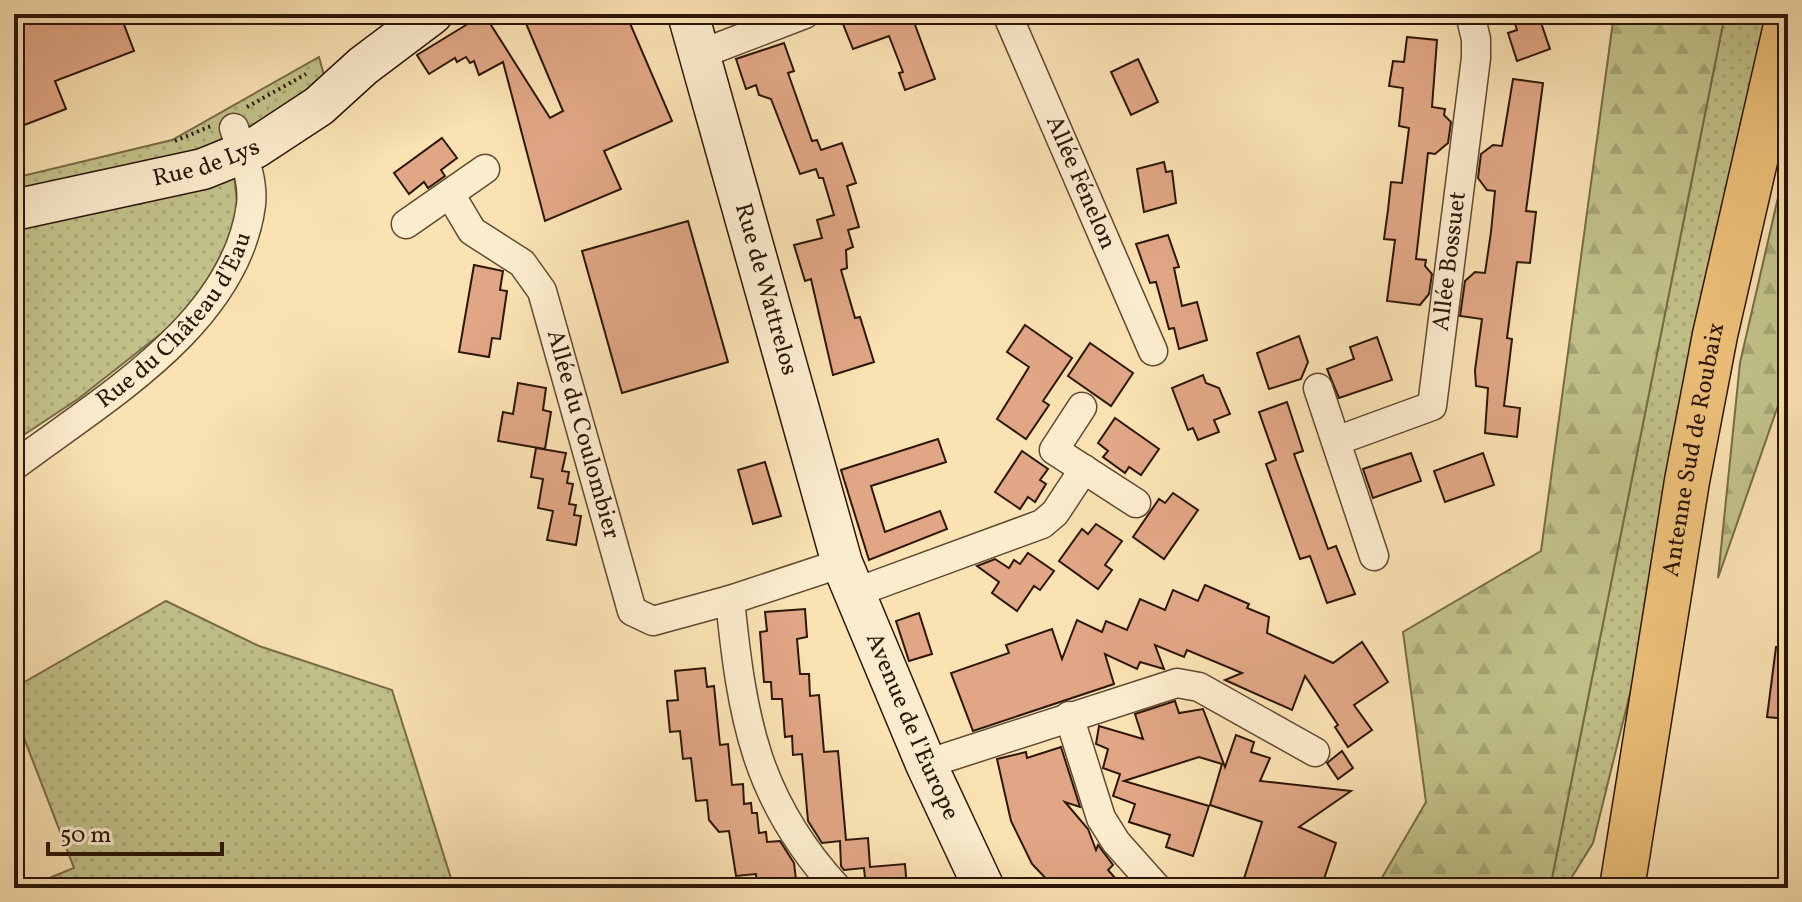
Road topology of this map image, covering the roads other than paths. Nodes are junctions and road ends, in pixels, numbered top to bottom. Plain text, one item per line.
1 (430, 14) edge
2 (688, 14) edge
3 (805, 14) edge
4 (1007, 14) edge
5 (1470, 14) edge
6 (1788, 17) edge
7 (698, 55) junction
8 (1788, 81) edge
9 (232, 130) junction
10 (485, 169) dead end
11 (450, 194) junction
12 (14, 207) edge
13 (406, 224) dead end
14 (1153, 351) dead end
15 (1318, 388) dead end
16 (1082, 407) dead end
17 (1336, 441) junction
18 (14, 466) edge
19 (1084, 469) junction
20 (1136, 503) dead end
21 (1374, 556) dead end
22 (848, 578) junction
23 (730, 600) junction
24 (1667, 608) junction
25 (1069, 716) junction
26 (1315, 752) dead end
27 (926, 764) junction
28 (837, 888) edge
29 (984, 888) edge
30 (1157, 888) edge
31 (1591, 888) edge
32 (1622, 888) edge
33 (1638, 888) edge

1 - 9 street, Rue de Lys
2 - 7 street, Rue de Wattrelos
3 - 7 street
4 - 14 street, Allée Fénelon
5 - 17 street, Allée Bossuet
6 - 24 highway, Antenne Sud de Roubaix
7 - 22 street, Rue de Wattrelos
8 - 33 highway, Antenne Sud de Roubaix
9 - 12 street, Rue de Lys
9 - 18 street, Rue du Château d'Eau
10 - 11 street
11 - 13 street
11 - 23 street, Allée du Coulombier
15 - 17 street
16 - 19 street
17 - 21 street
19 - 20 street
19 - 22 street, Allée du Coulombier
22 - 23 street, Allée du Coulombier
22 - 27 street, Avenue de l'Europe
23 - 28 street
24 - 31 highway
24 - 32 highway, Antenne Sud de Roubaix
25 - 26 street
25 - 27 street
25 - 30 street
27 - 29 street, Avenue de l'Europe

